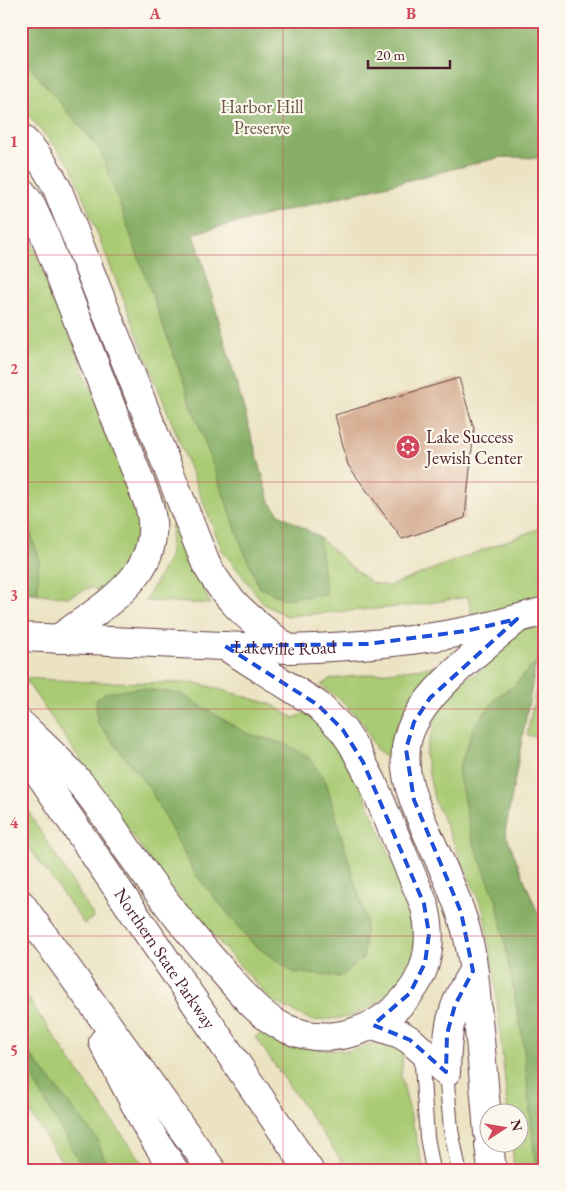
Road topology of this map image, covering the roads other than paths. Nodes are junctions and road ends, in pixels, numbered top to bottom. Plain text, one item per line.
1 (21, 138) edge
2 (21, 191) edge
3 (545, 611) edge
4 (517, 619) junction
5 (21, 637) edge
6 (58, 639) junction
7 (225, 646) junction
8 (288, 648) junction
9 (21, 724) edge
10 (21, 747) edge
11 (21, 904) edge
12 (58, 956) junction
13 (473, 971) junction
14 (373, 1025) junction
15 (420, 1049) junction
16 (446, 1072) junction
17 (485, 1104) edge
18 (491, 1154) edge
19 (174, 1170) edge
20 (212, 1170) edge
21 (309, 1170) edge
22 (433, 1170) edge
23 (459, 1170) edge
24 (492, 1170) edge

1 - 8 main road
2 - 6 main road
3 - 4 main road, Lakeville Road
4 - 8 main road, Lakeville Road
4 - 13 main road
5 - 6 main road, Lakeville Road
6 - 7 main road, Lakeville Road
7 - 8 main road, Lakeville Road
7 - 14 main road
9 - 14 main road
10 - 21 main road, Northern State Parkway
11 - 12 main road
12 - 19 main road
12 - 20 main road
13 - 16 main road
13 - 17 main road
14 - 15 main road
15 - 16 main road
15 - 22 lane
16 - 23 lane
18 - 24 main road

